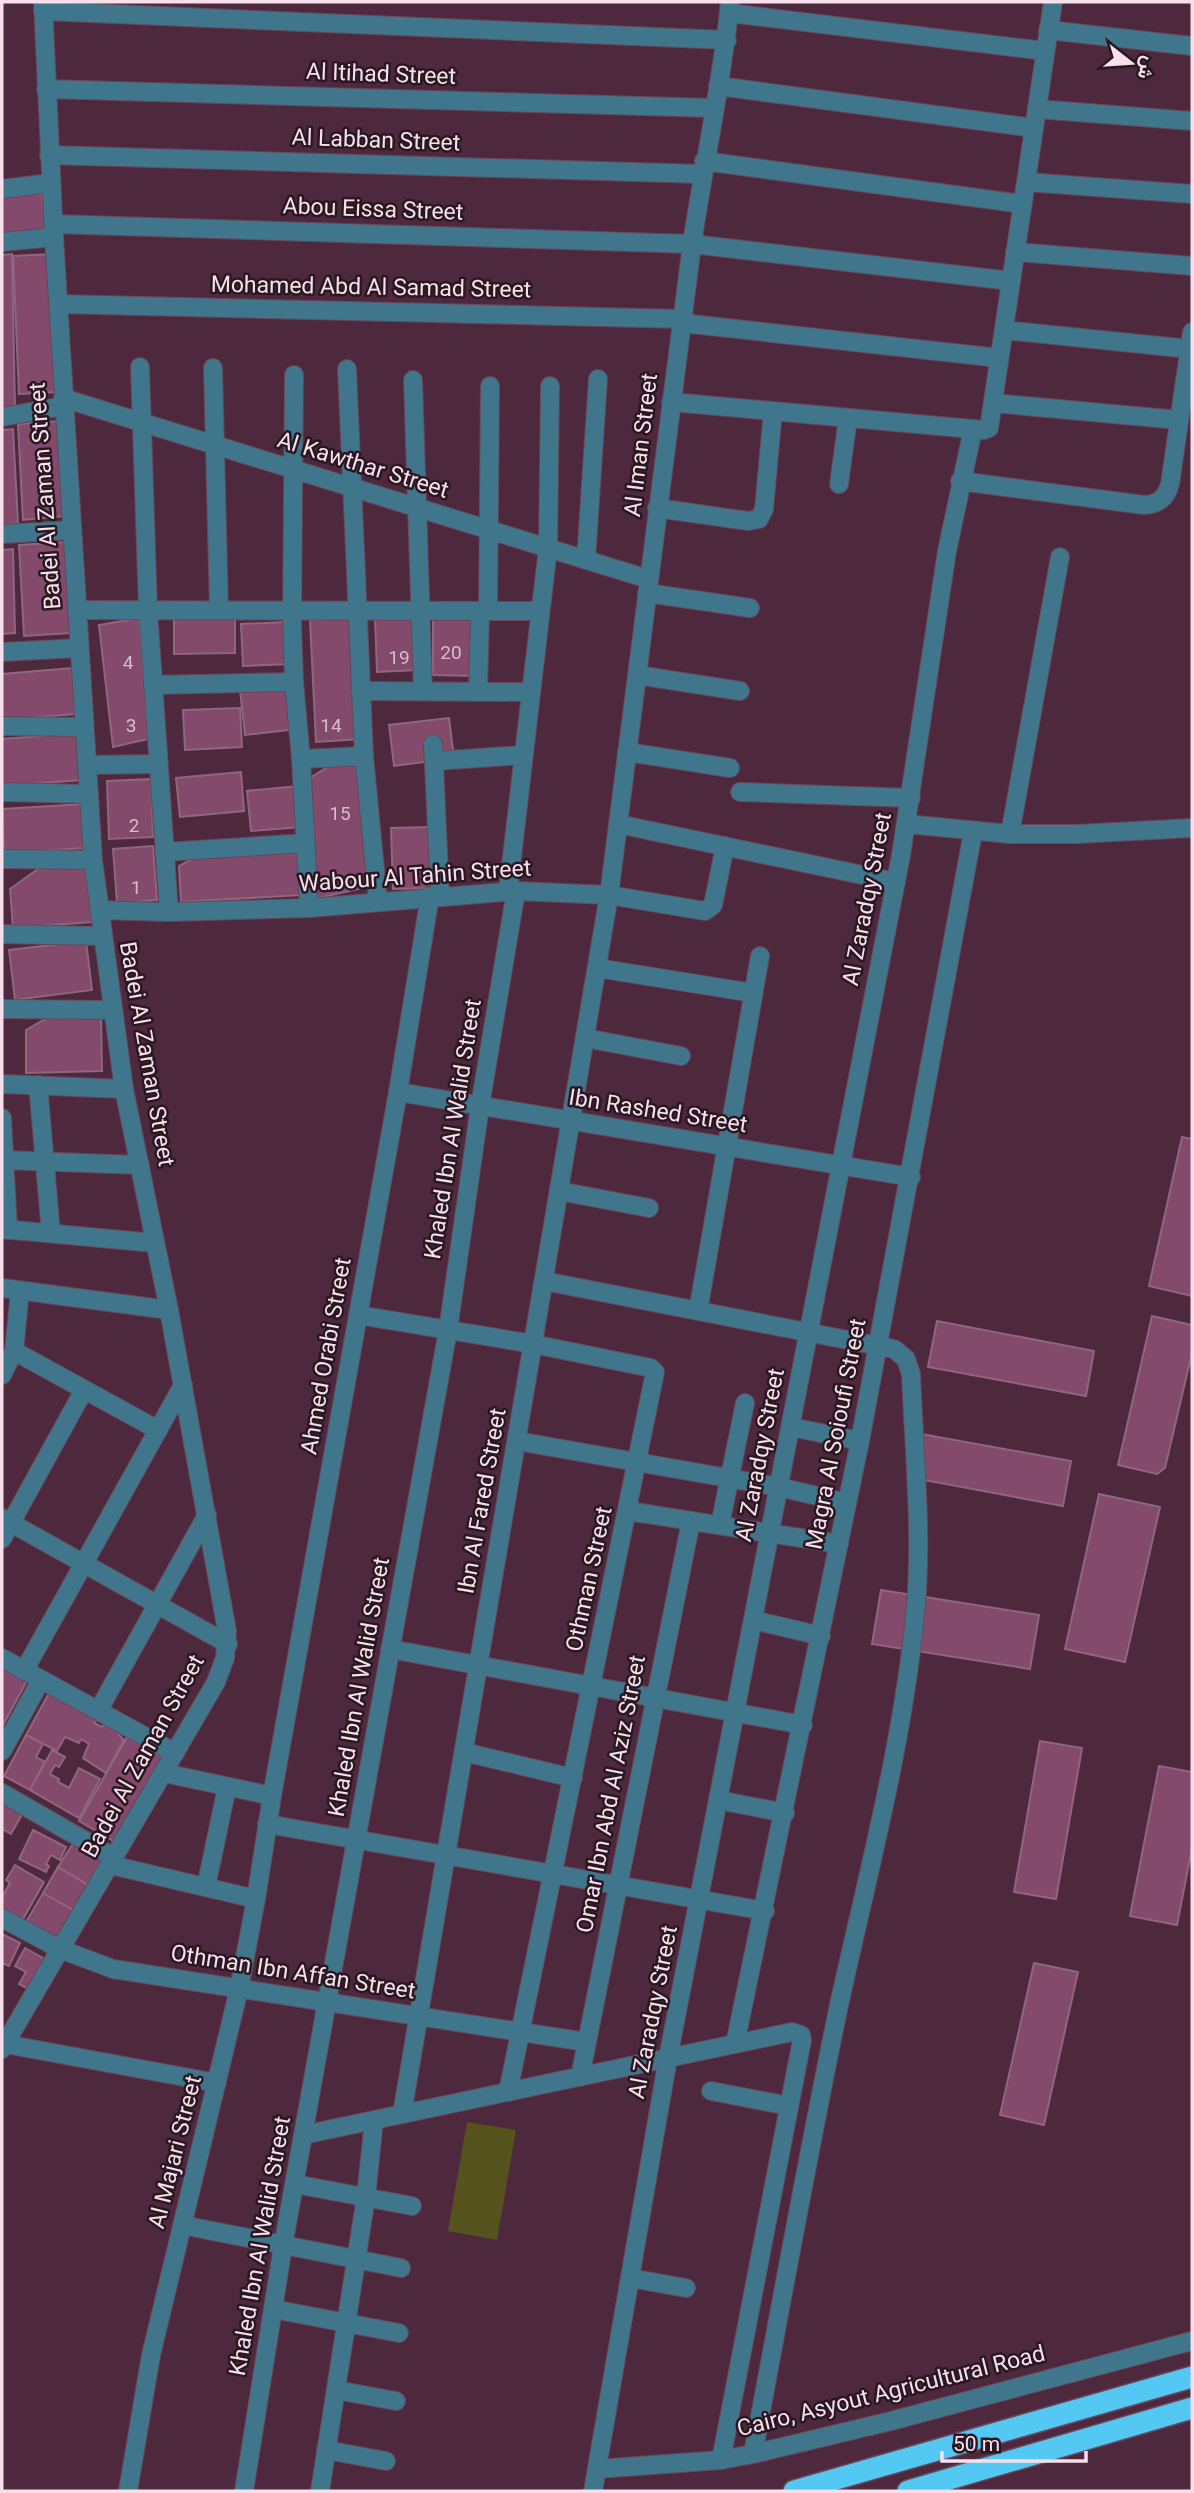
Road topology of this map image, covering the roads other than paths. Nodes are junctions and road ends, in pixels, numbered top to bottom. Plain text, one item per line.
1 (1053, 2) edge
2 (43, 6) edge
3 (730, 8) edge
4 (1048, 30) junction
5 (727, 40) junction
6 (1192, 46) edge
7 (1045, 51) junction
8 (718, 86) junction
9 (46, 89) junction
10 (714, 108) junction
11 (1037, 109) junction
12 (1192, 121) edge
13 (1034, 128) junction
14 (49, 155) junction
15 (703, 167) junction
16 (1026, 182) junction
17 (51, 183) junction
18 (2, 189) edge
19 (1192, 194) edge
20 (1022, 204) junction
21 (54, 231) junction
22 (2, 242) edge
23 (692, 244) junction
24 (1015, 252) junction
25 (1192, 266) edge
26 (1011, 281) junction
27 (58, 304) junction
28 (682, 321) junction
29 (1004, 330) junction
30 (1191, 341) edge
31 (999, 358) junction
32 (140, 367) dead end
33 (213, 368) dead end
34 (347, 369) dead end
35 (294, 376) dead end
36 (598, 379) dead end
37 (413, 380) dead end
38 (490, 386) dead end
39 (550, 386) dead end
40 (64, 402) junction
41 (671, 402) junction
42 (993, 403) junction
43 (773, 411) junction
44 (2, 418) edge
45 (848, 418) junction
46 (1179, 420) junction
47 (142, 422) junction
48 (979, 429) junction
49 (215, 445) junction
50 (294, 470) junction
51 (960, 481) junction
52 (839, 484) dead end
53 (352, 488) junction
54 (418, 508) junction
55 (657, 508) junction
56 (72, 530) junction
57 (490, 530) junction
58 (2, 534) edge
59 (548, 548) junction
60 (1059, 557) dead end
61 (586, 560) junction
62 (648, 586) junction
63 (750, 608) dead end
64 (77, 610) junction
65 (148, 610) junction
66 (219, 610) junction
67 (293, 610) junction
68 (356, 610) junction
69 (420, 610) junction
70 (484, 611) junction
71 (540, 611) junction
72 (79, 648) junction
73 (2, 653) edge
74 (637, 676) junction
75 (294, 682) junction
76 (153, 685) junction
77 (360, 691) junction
78 (423, 691) junction
79 (740, 691) dead end
80 (478, 692) junction
81 (531, 692) junction
82 (2, 726) edge
83 (84, 727) junction
84 (627, 752) junction
85 (523, 755) junction
86 (364, 756) junction
87 (301, 759) junction
88 (158, 764) junction
89 (87, 765) junction
90 (730, 768) dead end
91 (2, 792) edge
92 (740, 792) dead end
93 (89, 794) junction
94 (911, 798) junction
95 (618, 824) junction
96 (907, 824) junction
97 (1192, 828) edge
98 (973, 832) junction
99 (1010, 834) junction
100 (306, 843) junction
101 (725, 846) junction
102 (164, 852) junction
103 (2, 859) edge
104 (93, 860) junction
105 (896, 882) junction
106 (512, 891) junction
107 (609, 895) junction
108 (435, 896) junction
109 (378, 901) junction
110 (309, 908) junction
111 (99, 910) junction
112 (169, 912) junction
113 (2, 934) edge
114 (102, 936) junction
115 (760, 956) dead end
116 (597, 968) junction
117 (753, 993) junction
118 (2, 1009) edge
119 (113, 1010) junction
120 (585, 1038) junction
121 (681, 1056) dead end
122 (2, 1084) edge
123 (38, 1085) junction
124 (124, 1089) junction
125 (398, 1092) junction
126 (480, 1106) junction
127 (2, 1118) edge
128 (571, 1122) junction
129 (726, 1147) junction
130 (3, 1160) edge
131 (45, 1162) junction
132 (140, 1165) junction
133 (842, 1166) junction
134 (911, 1177) junction
135 (559, 1191) junction
136 (649, 1208) dead end
137 (5, 1230) edge
138 (51, 1233) junction
139 (155, 1243) junction
140 (544, 1281) junction
141 (11, 1289) edge
142 (169, 1310) junction
143 (698, 1311) junction
144 (358, 1315) junction
145 (448, 1330) junction
146 (809, 1333) junction
147 (533, 1344) junction
148 (879, 1346) junction
149 (14, 1351) junction
150 (2, 1375) edge
151 (183, 1385) junction
152 (84, 1390) junction
153 (745, 1403) dead end
154 (791, 1427) junction
155 (158, 1430) junction
156 (517, 1441) junction
157 (860, 1441) junction
158 (638, 1462) junction
159 (730, 1478) junction
160 (779, 1487) junction
161 (847, 1503) junction
162 (628, 1511) junction
163 (207, 1515) junction
164 (6, 1520) edge
165 (691, 1521) junction
166 (720, 1525) junction
167 (770, 1533) junction
168 (2, 1539) edge
169 (839, 1544) junction
170 (84, 1564) junction
171 (157, 1605) junction
172 (753, 1620) junction
173 (821, 1636) junction
174 (228, 1644) junction
175 (390, 1650) junction
176 (2, 1658) edge
177 (478, 1665) junction
178 (24, 1671) junction
179 (41, 1680) junction
180 (592, 1686) junction
181 (656, 1698) junction
182 (98, 1711) junction
183 (735, 1712) junction
184 (803, 1725) junction
185 (2, 1751) edge
186 (464, 1752) junction
187 (175, 1753) junction
188 (163, 1773) junction
189 (573, 1778) junction
190 (227, 1787) junction
191 (2, 1793) edge
192 (272, 1796) junction
193 (718, 1800) junction
194 (785, 1812) junction
195 (267, 1824) junction
196 (357, 1840) junction
197 (446, 1855) junction
198 (113, 1861) junction
199 (553, 1874) junction
200 (618, 1884) junction
201 (206, 1887) junction
202 (699, 1898) junction
203 (256, 1899) junction
204 (765, 1911) junction
205 (2, 1918) edge
206 (60, 1949) junction
207 (239, 1989) junction
208 (327, 2002) junction
209 (419, 2016) junction
210 (520, 2032) junction
211 (586, 2042) junction
212 (735, 2044) junction
213 (3, 2047) edge
214 (668, 2058) junction
215 (580, 2077) junction
216 (217, 2083) junction
217 (711, 2091) dead end
218 (508, 2092) junction
219 (789, 2106) junction
220 (402, 2114) junction
221 (374, 2120) junction
222 (303, 2135) junction
223 (295, 2184) junction
224 (366, 2197) junction
225 (412, 2206) dead end
226 (182, 2225) junction
227 (283, 2246) junction
228 (356, 2260) junction
229 (401, 2268) dead end
230 (630, 2278) junction
231 (686, 2288) dead end
232 (272, 2309) junction
233 (346, 2323) junction
234 (399, 2333) dead end
235 (1192, 2341) edge
236 (1192, 2377) edge
237 (336, 2390) junction
238 (396, 2401) dead end
239 (1192, 2408) edge
240 (326, 2450) junction
241 (753, 2454) junction
242 (721, 2459) junction
243 (386, 2461) dead end
244 (597, 2469) junction
245 (128, 2491) edge
246 (244, 2491) edge
247 (320, 2491) edge
248 (593, 2491) edge
249 (794, 2491) edge
250 (908, 2491) edge

1 - 4 street, Al Zaradqy Street
2 - 5 street
2 - 9 street, Badei Al Zaman Street
3 - 5 street, Al Iman Street
3 - 7 street
4 - 6 street
4 - 7 street, Al Zaradqy Street
5 - 8 street, Al Iman Street
7 - 11 street, Al Zaradqy Street
8 - 10 street, Al Iman Street
8 - 13 street
9 - 10 street, Al Itihad Street
9 - 14 street, Badei Al Zaman Street
10 - 15 street, Al Iman Street
11 - 12 street
11 - 13 street, Al Zaradqy Street
13 - 16 street, Al Zaradqy Street
14 - 15 street, Al Labban Street
14 - 17 street, Badei Al Zaman Street
15 - 20 street, Al Labban Street
15 - 23 street, Al Iman Street
16 - 19 street
16 - 20 street, Al Zaradqy Street
17 - 18 street
17 - 21 street, Badei Al Zaman Street
20 - 24 street, Al Zaradqy Street
21 - 22 street, Abou Eissa Street
21 - 23 street, Abou Eissa Street
21 - 27 street, Badei Al Zaman Street
23 - 26 street, Abou Eissa Street
23 - 28 street, Al Iman Street
24 - 25 street
24 - 26 street, Al Zaradqy Street
26 - 29 street, Al Zaradqy Street
27 - 28 street, Mohamed Abd Al Samad Street
27 - 40 street, Badei Al Zaman Street
28 - 31 street, Mohamed Abd Al Samad Street
28 - 41 street, Al Iman Street
29 - 30 street
29 - 31 street, Al Zaradqy Street
30 - 46 street
31 - 42 street, Al Zaradqy Street
32 - 47 street
33 - 49 street
34 - 53 street
35 - 50 street
36 - 61 street
37 - 54 street
38 - 57 street
39 - 59 street, Khaled Ibn Al Walid Street
40 - 44 street
40 - 47 street, Al Kawthar Street
40 - 56 street, Badei Al Zaman Street
41 - 43 street
41 - 55 street, Al Iman Street
42 - 46 street
42 - 48 street, Al Zaradqy Street
43 - 45 street
43 - 55 street
45 - 48 street
45 - 52 street
46 - 51 street
47 - 49 street, Al Kawthar Street
47 - 65 street
48 - 51 street, Al Zaradqy Street
49 - 50 street, Al Kawthar Street
49 - 66 street
50 - 53 street, Al Kawthar Street
50 - 67 street
51 - 94 street, Al Zaradqy Street
53 - 54 street, Al Kawthar Street
53 - 68 street
54 - 57 street, Al Kawthar Street
54 - 69 street
55 - 62 street, Al Iman Street
56 - 58 street
56 - 64 street, Badei Al Zaman Street
57 - 59 street, Al Kawthar Street
57 - 70 street
59 - 61 street, Al Kawthar Street
59 - 71 street, Khaled Ibn Al Walid Street
60 - 99 street
61 - 62 street, Al Kawthar Street
62 - 63 street, Al Kawthar Street
62 - 74 street, Al Iman Street
64 - 65 street
64 - 72 street, Badei Al Zaman Street
65 - 66 street
65 - 76 street
66 - 67 street
67 - 68 street
67 - 75 street
68 - 69 street
68 - 77 street
69 - 70 street
69 - 78 street
70 - 71 street
70 - 80 street
71 - 81 street, Khaled Ibn Al Walid Street
72 - 73 street
72 - 83 street, Badei Al Zaman Street
74 - 79 street
74 - 84 street, Al Iman Street
75 - 76 street
75 - 87 street
76 - 88 street
77 - 78 street
77 - 86 street
78 - 80 street
80 - 81 street
81 - 85 street, Khaled Ibn Al Walid Street
82 - 83 street
83 - 89 street, Badei Al Zaman Street
84 - 90 street
84 - 95 street, Al Iman Street
85 - 106 street, Khaled Ibn Al Walid Street
85 - 108 street, Ahmed Orabi Street
86 - 87 street
86 - 109 street
87 - 100 street
88 - 89 street
88 - 102 street
89 - 93 street, Badei Al Zaman Street
91 - 93 street
92 - 94 street
93 - 104 street, Badei Al Zaman Street
94 - 96 street, Al Zaradqy Street
95 - 101 street
95 - 107 street, Al Iman Street
96 - 98 street
96 - 105 street, Al Zaradqy Street
97 - 99 street
98 - 99 street
98 - 134 street, Magra Al Soioufi Street
100 - 102 street
100 - 110 street
101 - 105 street
101 - 107 street, Wabour Al Tahin Street
102 - 112 street
103 - 104 street
104 - 111 street, Badei Al Zaman Street
105 - 133 street, Al Zaradqy Street
106 - 107 street, Wabour Al Tahin Street
106 - 108 street, Wabour Al Tahin Street
106 - 126 street, Khaled Ibn Al Walid Street
107 - 116 street, Ibn Al Fared Street
108 - 109 street, Wabour Al Tahin Street
108 - 125 street, Ahmed Orabi Street
109 - 110 street, Wabour Al Tahin Street
110 - 112 street, Wabour Al Tahin Street
111 - 112 street, Wabour Al Tahin Street
111 - 114 street, Badei Al Zaman Street
113 - 114 street
114 - 119 street, Badei Al Zaman Street
115 - 117 street
116 - 117 street
116 - 120 street, Ibn Al Fared Street
117 - 129 street
118 - 119 street
119 - 124 street, Badei Al Zaman Street
120 - 121 street
120 - 128 street, Ibn Al Fared Street
122 - 123 street
123 - 124 street
123 - 131 street
124 - 132 street, Badei Al Zaman Street
125 - 126 street, Ibn Rashed Street
125 - 144 street, Ahmed Orabi Street
126 - 128 street, Ibn Rashed Street
126 - 145 street, Khaled Ibn Al Walid Street
127 - 130 street
128 - 129 street, Ibn Rashed Street
128 - 135 street, Ibn Al Fared Street
129 - 133 street, Ibn Rashed Street
129 - 143 street
130 - 131 street
130 - 137 street
131 - 132 street
131 - 138 street
132 - 139 street, Badei Al Zaman Street
133 - 134 street, Ibn Rashed Street
133 - 146 street, Al Zaradqy Street
134 - 148 street, Magra Al Soioufi Street
135 - 136 street
135 - 140 street, Ibn Al Fared Street
137 - 138 street
138 - 139 street
139 - 142 street, Badei Al Zaman Street
140 - 143 street
140 - 147 street, Ibn Al Fared Street
141 - 142 street
141 - 149 street
142 - 151 street, Badei Al Zaman Street
143 - 146 street
144 - 145 street, Othman Street
144 - 192 street, Ahmed Orabi Street
145 - 147 street, Othman Street
145 - 175 street, Khaled Ibn Al Walid Street
146 - 148 street
146 - 154 street, Al Zaradqy Street
147 - 156 street, Ibn Al Fared Street
147 - 158 street, Othman Street
148 - 157 street, Magra Al Soioufi Street
148 - 241 street
149 - 150 street
149 - 152 street
151 - 155 street
151 - 163 street, Badei Al Zaman Street
152 - 155 street
152 - 164 street
153 - 159 street
154 - 157 street
154 - 160 street, Al Zaradqy Street
155 - 170 street
156 - 158 street
156 - 177 street, Ibn Al Fared Street
157 - 161 street, Magra Al Soioufi Street
158 - 159 street
158 - 162 street, Othman Street
159 - 160 street
159 - 166 street
160 - 161 street
160 - 167 street, Al Zaradqy Street
161 - 169 street, Magra Al Soioufi Street
162 - 165 street
162 - 180 street, Othman Street
163 - 171 street
163 - 174 street, Badei Al Zaman Street
164 - 168 street
164 - 170 street
165 - 166 street
165 - 181 street, Omar Ibn Abd Al Aziz Street
166 - 167 street
167 - 169 street
167 - 172 street, Al Zaradqy Street
169 - 173 street, Magra Al Soioufi Street
170 - 171 street
170 - 178 street
171 - 174 street
171 - 182 street
172 - 173 street
172 - 183 street, Al Zaradqy Street
173 - 184 street, Magra Al Soioufi Street
174 - 187 street, Badei Al Zaman Street
175 - 177 street
175 - 196 street, Khaled Ibn Al Walid Street
176 - 178 street
177 - 180 street
177 - 186 street, Ibn Al Fared Street
178 - 179 street
179 - 182 street
179 - 185 street
180 - 181 street
180 - 189 street, Othman Street
181 - 183 street
181 - 200 street, Omar Ibn Abd Al Aziz Street
182 - 187 street
183 - 184 street
183 - 193 street, Al Zaradqy Street
184 - 194 street, Magra Al Soioufi Street
186 - 189 street
186 - 197 street, Ibn Al Fared Street
187 - 188 street, Badei Al Zaman Street
188 - 190 street
188 - 198 street, Badei Al Zaman Street
189 - 199 street, Othman Street
190 - 192 street
190 - 201 street
191 - 198 street
192 - 195 street, Ahmed Orabi Street
193 - 194 street
193 - 202 street, Al Zaradqy Street
194 - 204 street, Magra Al Soioufi Street
195 - 196 street
195 - 203 street, Al Majari Street
196 - 197 street
196 - 208 street, Khaled Ibn Al Walid Street
197 - 199 street
197 - 209 street, Ibn Al Fared Street
198 - 201 street
198 - 206 street, Badei Al Zaman Street
199 - 200 street
199 - 210 street, Othman Street
200 - 202 street
200 - 211 street, Omar Ibn Abd Al Aziz Street
201 - 203 street
202 - 204 street
202 - 214 street, Al Zaradqy Street
203 - 207 street, Al Majari Street
204 - 212 street, Magra Al Soioufi Street
205 - 206 street, Othman Ibn Affan Street
206 - 207 street, Othman Ibn Affan Street
206 - 213 street, Badei Al Zaman Street
207 - 208 street, Othman Ibn Affan Street
207 - 216 street, Al Majari Street
208 - 209 street, Othman Ibn Affan Street
208 - 222 street, Khaled Ibn Al Walid Street
209 - 210 street, Othman Ibn Affan Street
209 - 220 street, Ibn Al Fared Street
210 - 211 street, Othman Ibn Affan Street
210 - 218 street, Othman Street
211 - 215 street, Omar Ibn Abd Al Aziz Street
212 - 214 street
212 - 219 street
213 - 216 street
214 - 215 street
214 - 230 street, Al Zaradqy Street
215 - 218 street
216 - 226 street, Al Majari Street
217 - 219 street
218 - 220 street
219 - 242 street
220 - 221 street
221 - 222 street
221 - 224 street
222 - 223 street, Khaled Ibn Al Walid Street
223 - 224 street
223 - 227 street, Khaled Ibn Al Walid Street
224 - 225 street
224 - 228 street
226 - 227 street
226 - 245 street, Al Majari Street
227 - 228 street
227 - 232 street, Khaled Ibn Al Walid Street
228 - 229 street
228 - 233 street
230 - 231 street
230 - 244 street, Al Zaradqy Street
232 - 233 street
232 - 246 street, Khaled Ibn Al Walid Street
233 - 234 street
233 - 237 street
235 - 241 street, Cairo, Asyout Agricultural Road
236 - 249 highway
237 - 238 street
237 - 240 street
239 - 250 highway
240 - 243 street
240 - 247 street
241 - 242 street, Cairo, Asyout Agricultural Road
242 - 244 street, Cairo, Asyout Agricultural Road
244 - 248 street, Al Zaradqy Street

